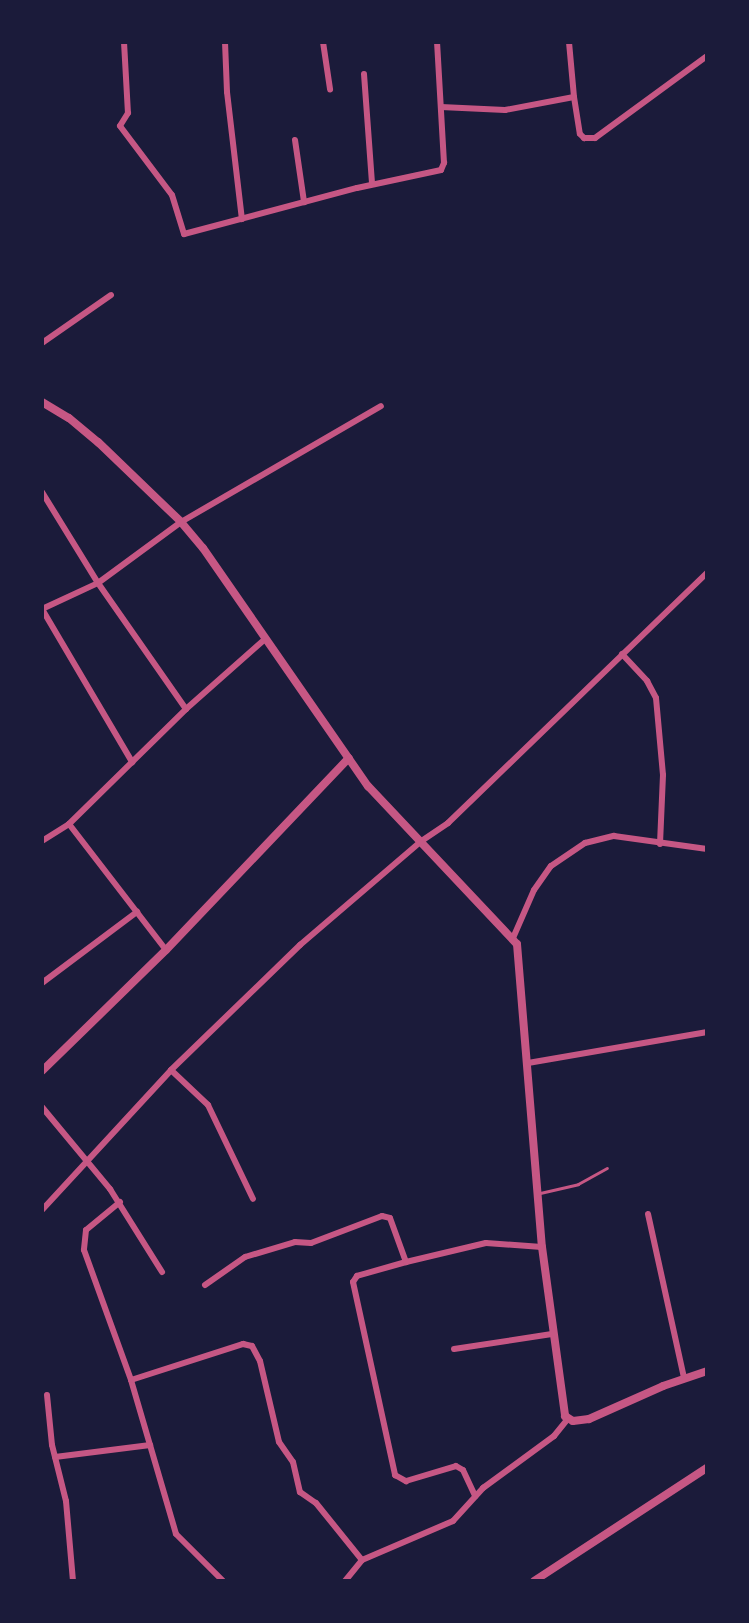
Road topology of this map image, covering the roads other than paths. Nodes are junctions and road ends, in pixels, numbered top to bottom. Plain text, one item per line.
1 (124, 42) edge
2 (225, 42) edge
3 (323, 42) edge
4 (437, 42) edge
5 (569, 42) edge
6 (707, 56) edge
7 (364, 74) dead end
8 (330, 89) dead end
9 (574, 97) junction
10 (441, 107) junction
11 (295, 140) dead end
12 (372, 184) junction
13 (304, 202) junction
14 (242, 219) junction
15 (111, 295) dead end
16 (42, 343) edge
17 (42, 402) edge
18 (381, 406) dead end
19 (42, 492) edge
20 (181, 522) junction
21 (707, 573) edge
22 (98, 583) junction
23 (42, 609) edge
24 (265, 639) junction
25 (622, 654) junction
26 (186, 709) junction
27 (349, 758) junction
28 (132, 762) junction
29 (69, 824) junction
30 (42, 841) edge
31 (420, 842) junction
32 (660, 844) junction
33 (707, 849) edge
34 (137, 912) junction
35 (513, 938) junction
36 (166, 950) junction
37 (42, 983) edge
38 (707, 1032) edge
39 (528, 1063) junction
40 (171, 1070) junction
41 (42, 1071) edge
42 (42, 1107) edge
43 (87, 1162) junction
44 (607, 1168) dead end
45 (537, 1193) junction
46 (253, 1199) dead end
47 (120, 1202) junction
48 (42, 1210) edge
49 (648, 1214) dead end
50 (542, 1247) junction
51 (406, 1262) junction
52 (162, 1272) dead end
53 (205, 1285) dead end
54 (552, 1334) junction
55 (454, 1349) dead end
56 (707, 1371) edge
57 (684, 1378) junction
58 (131, 1380) junction
59 (47, 1395) dead end
60 (568, 1419) junction
61 (150, 1445) junction
62 (55, 1457) junction
63 (707, 1468) edge
64 (475, 1496) junction
65 (362, 1560) junction
66 (73, 1581) edge
67 (223, 1581) edge
68 (345, 1581) edge
69 (534, 1581) edge

1 - 14 street
2 - 14 street
3 - 8 street
4 - 10 street
5 - 9 street
6 - 9 street
7 - 12 street
9 - 10 street
10 - 12 street
11 - 13 street
12 - 13 street
13 - 14 street
15 - 16 street
17 - 20 street
18 - 20 street
19 - 22 street
20 - 22 street
20 - 24 street
21 - 25 street
22 - 23 street
22 - 26 street
23 - 28 street
24 - 26 street
24 - 27 street
25 - 31 street
25 - 32 street
26 - 28 street
27 - 31 street
27 - 36 street
28 - 29 street
29 - 30 street
29 - 34 street
31 - 35 street
31 - 40 street
32 - 33 street
32 - 35 street
34 - 36 street
34 - 37 street
35 - 39 street
36 - 41 street
38 - 39 street
39 - 45 street
40 - 43 street
40 - 46 street
42 - 43 street
43 - 47 street
43 - 48 street
44 - 45 lane
45 - 50 street
47 - 52 street
47 - 58 street
49 - 57 street
50 - 51 street
50 - 54 street
51 - 53 street
51 - 64 street
54 - 55 street
54 - 60 street
56 - 57 street
57 - 60 street
58 - 61 street
58 - 65 street
59 - 62 street
60 - 64 street
61 - 62 street
61 - 67 street
62 - 66 street
63 - 69 street
64 - 65 street
65 - 68 street

